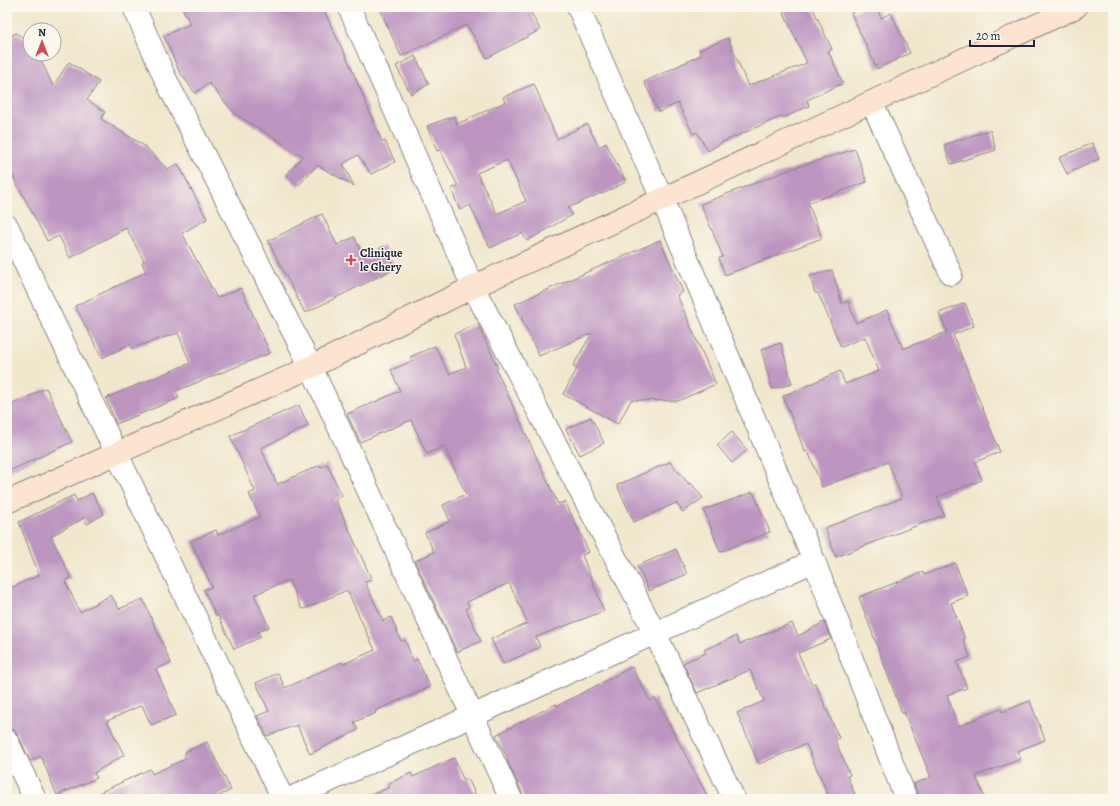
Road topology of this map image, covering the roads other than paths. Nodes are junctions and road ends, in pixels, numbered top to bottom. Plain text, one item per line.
1 (134, 7) edge
2 (349, 7) edge
3 (578, 7) edge
4 (1076, 7) edge
5 (872, 103) junction
6 (662, 199) junction
7 (7, 226) edge
8 (951, 274) dead end
9 (473, 287) junction
10 (311, 367) junction
11 (117, 454) junction
12 (7, 502) edge
13 (814, 561) junction
14 (655, 633) junction
15 (473, 716) junction
16 (7, 740) edge
17 (35, 799) edge
18 (283, 799) edge
19 (289, 799) edge
20 (511, 799) edge
21 (734, 799) edge
22 (906, 799) edge

1 - 10 street
2 - 9 street
3 - 6 street
4 - 5 street
5 - 6 street
5 - 8 street
6 - 9 street
6 - 13 street
7 - 11 street
9 - 10 street
9 - 14 street
10 - 11 street
10 - 15 street
11 - 12 street
11 - 18 street
13 - 14 street
13 - 22 street
14 - 15 street
14 - 21 street
15 - 19 street
15 - 20 street
16 - 17 street

